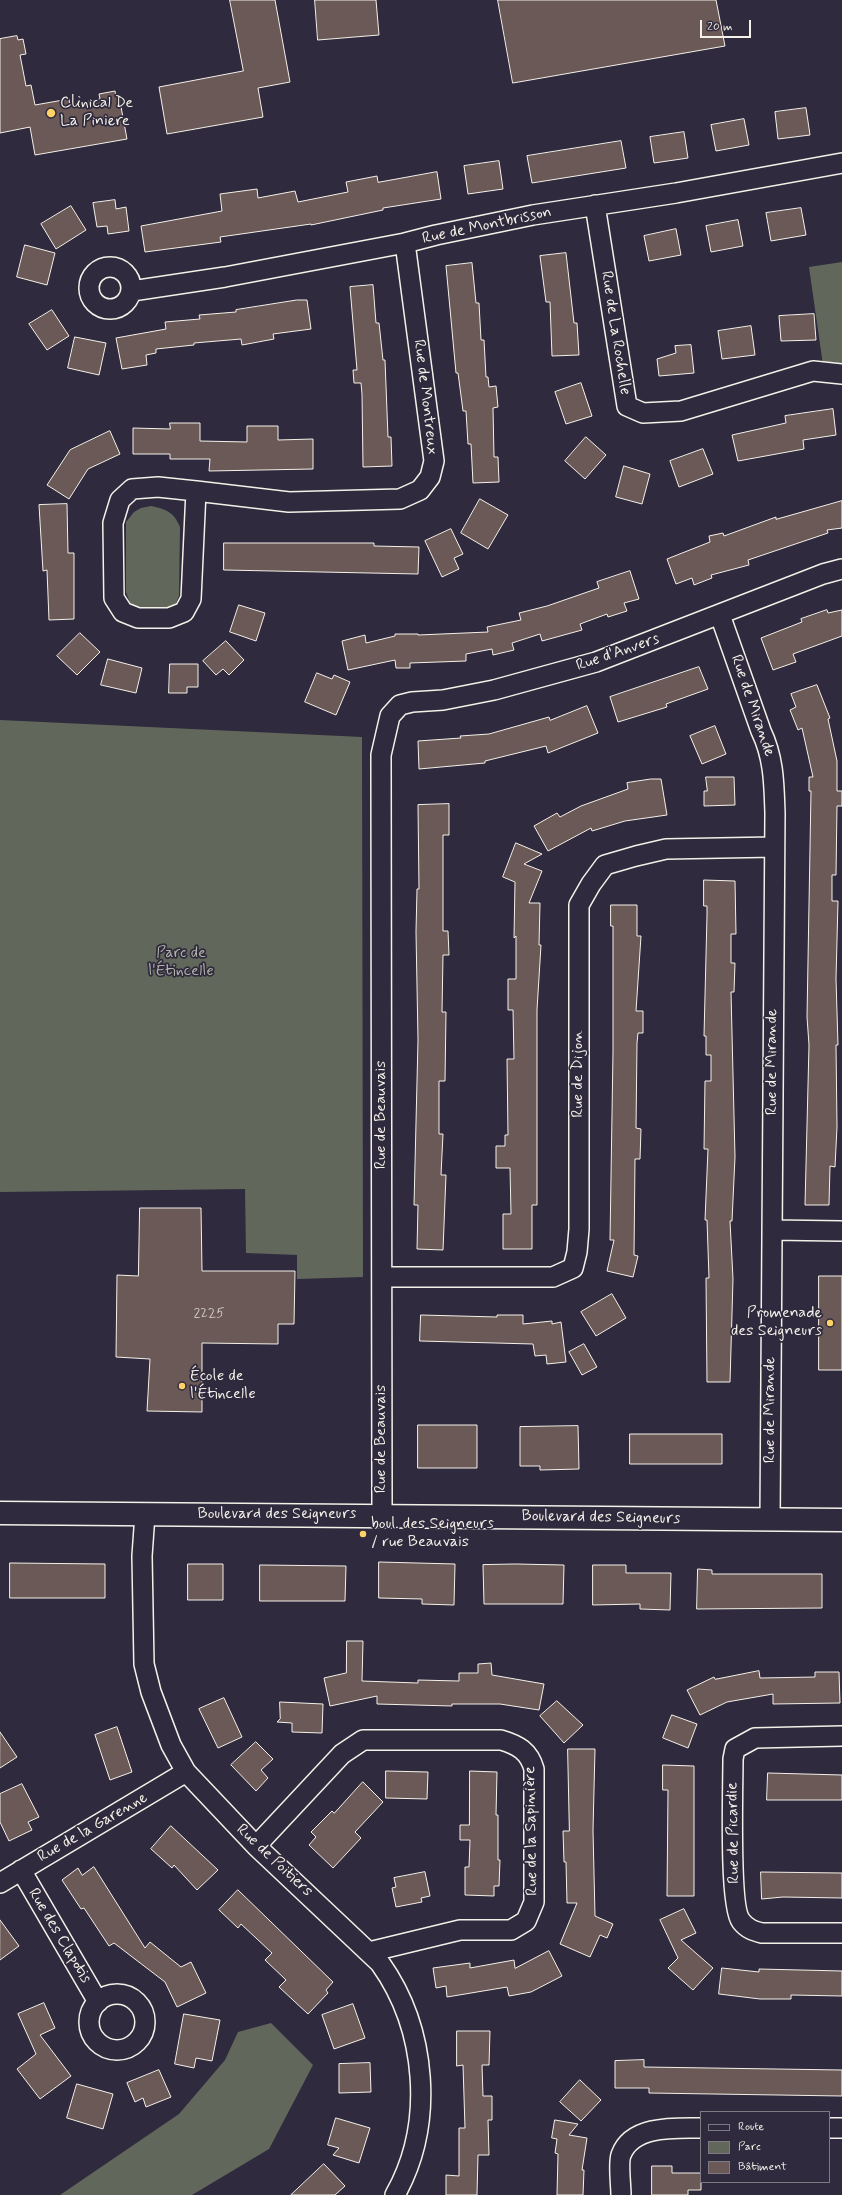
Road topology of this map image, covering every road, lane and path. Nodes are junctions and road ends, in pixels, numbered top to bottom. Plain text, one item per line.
1 (842, 163) edge
2 (595, 206) junction
3 (405, 244) junction
4 (132, 291) dead end
5 (842, 374) edge
6 (196, 491) junction
7 (842, 569) edge
8 (720, 615) junction
9 (390, 716) joint
10 (774, 846) junction
11 (772, 1230) junction
12 (842, 1231) edge
13 (382, 1277) junction
14 (0, 1513) edge
15 (145, 1514) junction
16 (382, 1516) junction
17 (770, 1519) junction
18 (842, 1520) edge
19 (842, 1736) edge
20 (186, 1772) junction
21 (256, 1846) junction
22 (20, 1870) junction
23 (0, 1883) edge
24 (842, 1933) edge
25 (369, 1952) junction
26 (98, 2002) dead end
27 (700, 2128) edge
28 (830, 2128) edge
29 (842, 2128) edge
30 (396, 2195) edge
31 (621, 2195) edge

1 - 2 street, Rue de Montbrisson
2 - 3 street, Rue de Montbrisson
2 - 5 street, Rue de La Rochelle
3 - 4 street, Rue de Montbrisson
3 - 6 street, Rue de Montreux
6 - 6 street, Rue de Montreux
7 - 8 street, Rue d'Anvers
8 - 9 street, Rue d'Anvers
8 - 10 street, Rue de Mirande
9 - 13 street, Rue de Beauvais
10 - 11 street, Rue de Mirande
10 - 13 street, Rue de Dijon
11 - 12 street
11 - 17 street, Rue de Mirande
13 - 16 street, Rue de Beauvais
14 - 15 street, Boulevard des Seigneurs
15 - 16 street, Boulevard des Seigneurs
15 - 20 street, Rue de Poitiers
16 - 17 street, Boulevard des Seigneurs
17 - 18 street, Boulevard des Seigneurs
19 - 24 street, Rue de Picardie
20 - 21 street, Rue de Poitiers
20 - 22 street, Rue de la Garenne
21 - 25 street, Rue de Poitiers
21 - 25 street, Rue de la Sapinière
22 - 23 street, Rue de la Garenne
22 - 26 street, Rue des Clapotis
25 - 30 street, Rue de Poitiers
27 - 31 street
28 - 29 street

